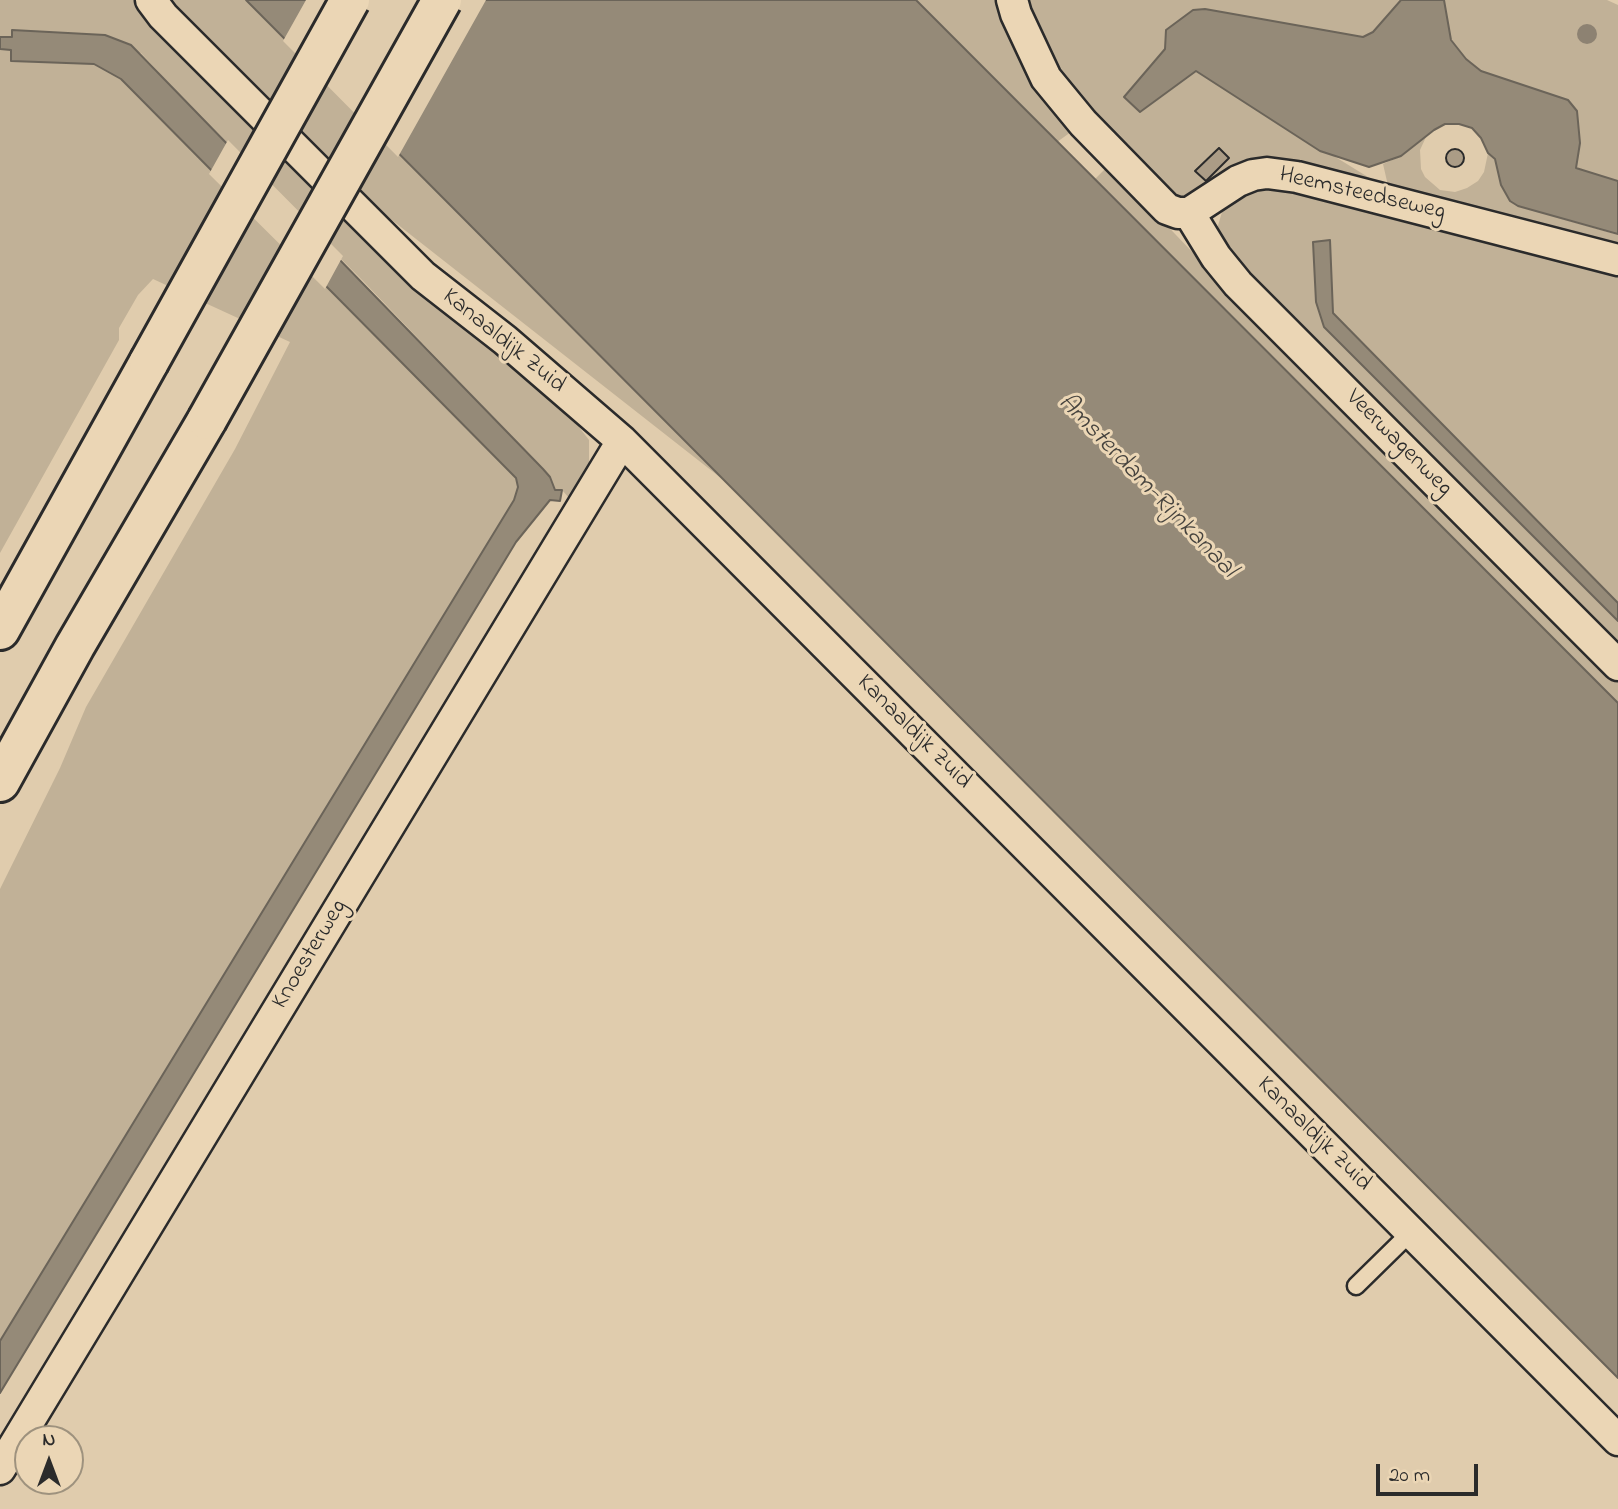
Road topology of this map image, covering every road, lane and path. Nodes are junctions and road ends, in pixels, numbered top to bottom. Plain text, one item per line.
1 (151, 0) edge
2 (350, 0) edge
3 (442, 0) edge
4 (1012, 0) edge
5 (1189, 214) junction
6 (1618, 260) edge
7 (622, 441) junction
8 (0, 630) edge
9 (1618, 665) edge
10 (0, 782) edge
11 (1410, 1233) junction
12 (1356, 1286) dead end
13 (1618, 1440) edge
14 (0, 1469) edge

1 - 7 street, Kanaaldijk Zuid
2 - 8 highway, bridge
3 - 10 highway, bridge
4 - 5 street
5 - 6 street, Heemsteedseweg
5 - 9 street, Veerwagenweg
7 - 11 street, Kanaaldijk Zuid
7 - 14 street, Knoesterweg
11 - 12 lane
11 - 13 street, Kanaaldijk Zuid

